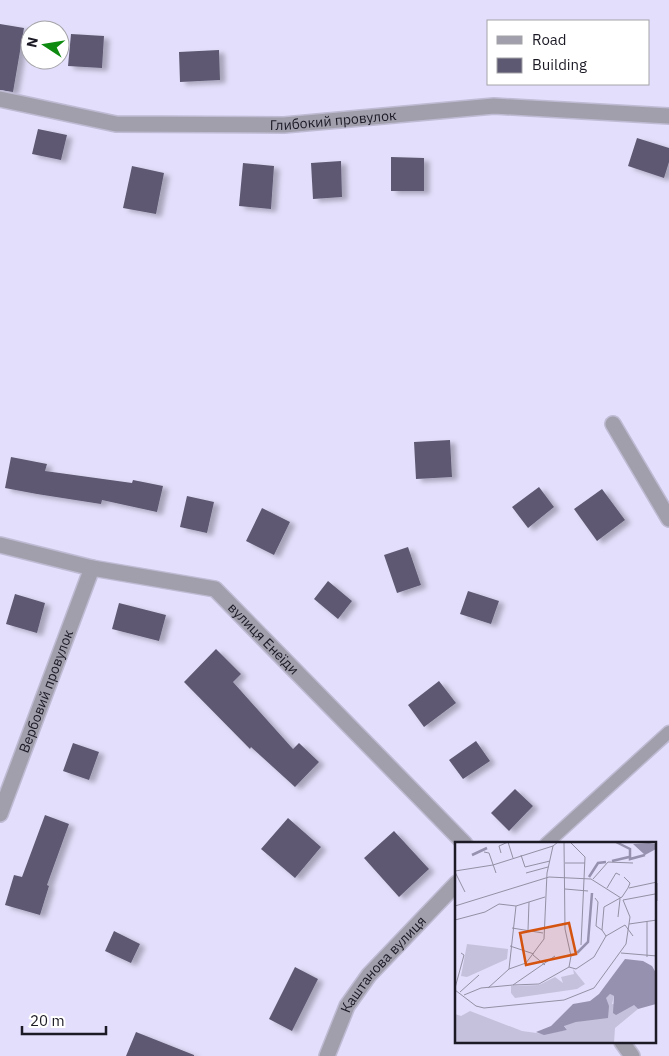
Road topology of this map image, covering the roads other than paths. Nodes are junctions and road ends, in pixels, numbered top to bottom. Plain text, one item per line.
1 (0, 99) edge
2 (669, 116) edge
3 (613, 424) dead end
4 (669, 519) edge
5 (0, 545) edge
6 (92, 568) junction
7 (669, 732) edge
8 (0, 814) edge
9 (463, 842) edge
10 (548, 842) edge
11 (455, 884) edge
12 (623, 1044) edge
13 (327, 1056) edge
14 (632, 1056) edge

1 - 2 street, Глибокий провулок
3 - 4 street
5 - 6 street, вулиця Енеїди
6 - 8 street, Вербовий провулок
6 - 9 street, вулиця Енеїди
7 - 10 lane
11 - 13 street, Каштанова вулиця
12 - 14 street

